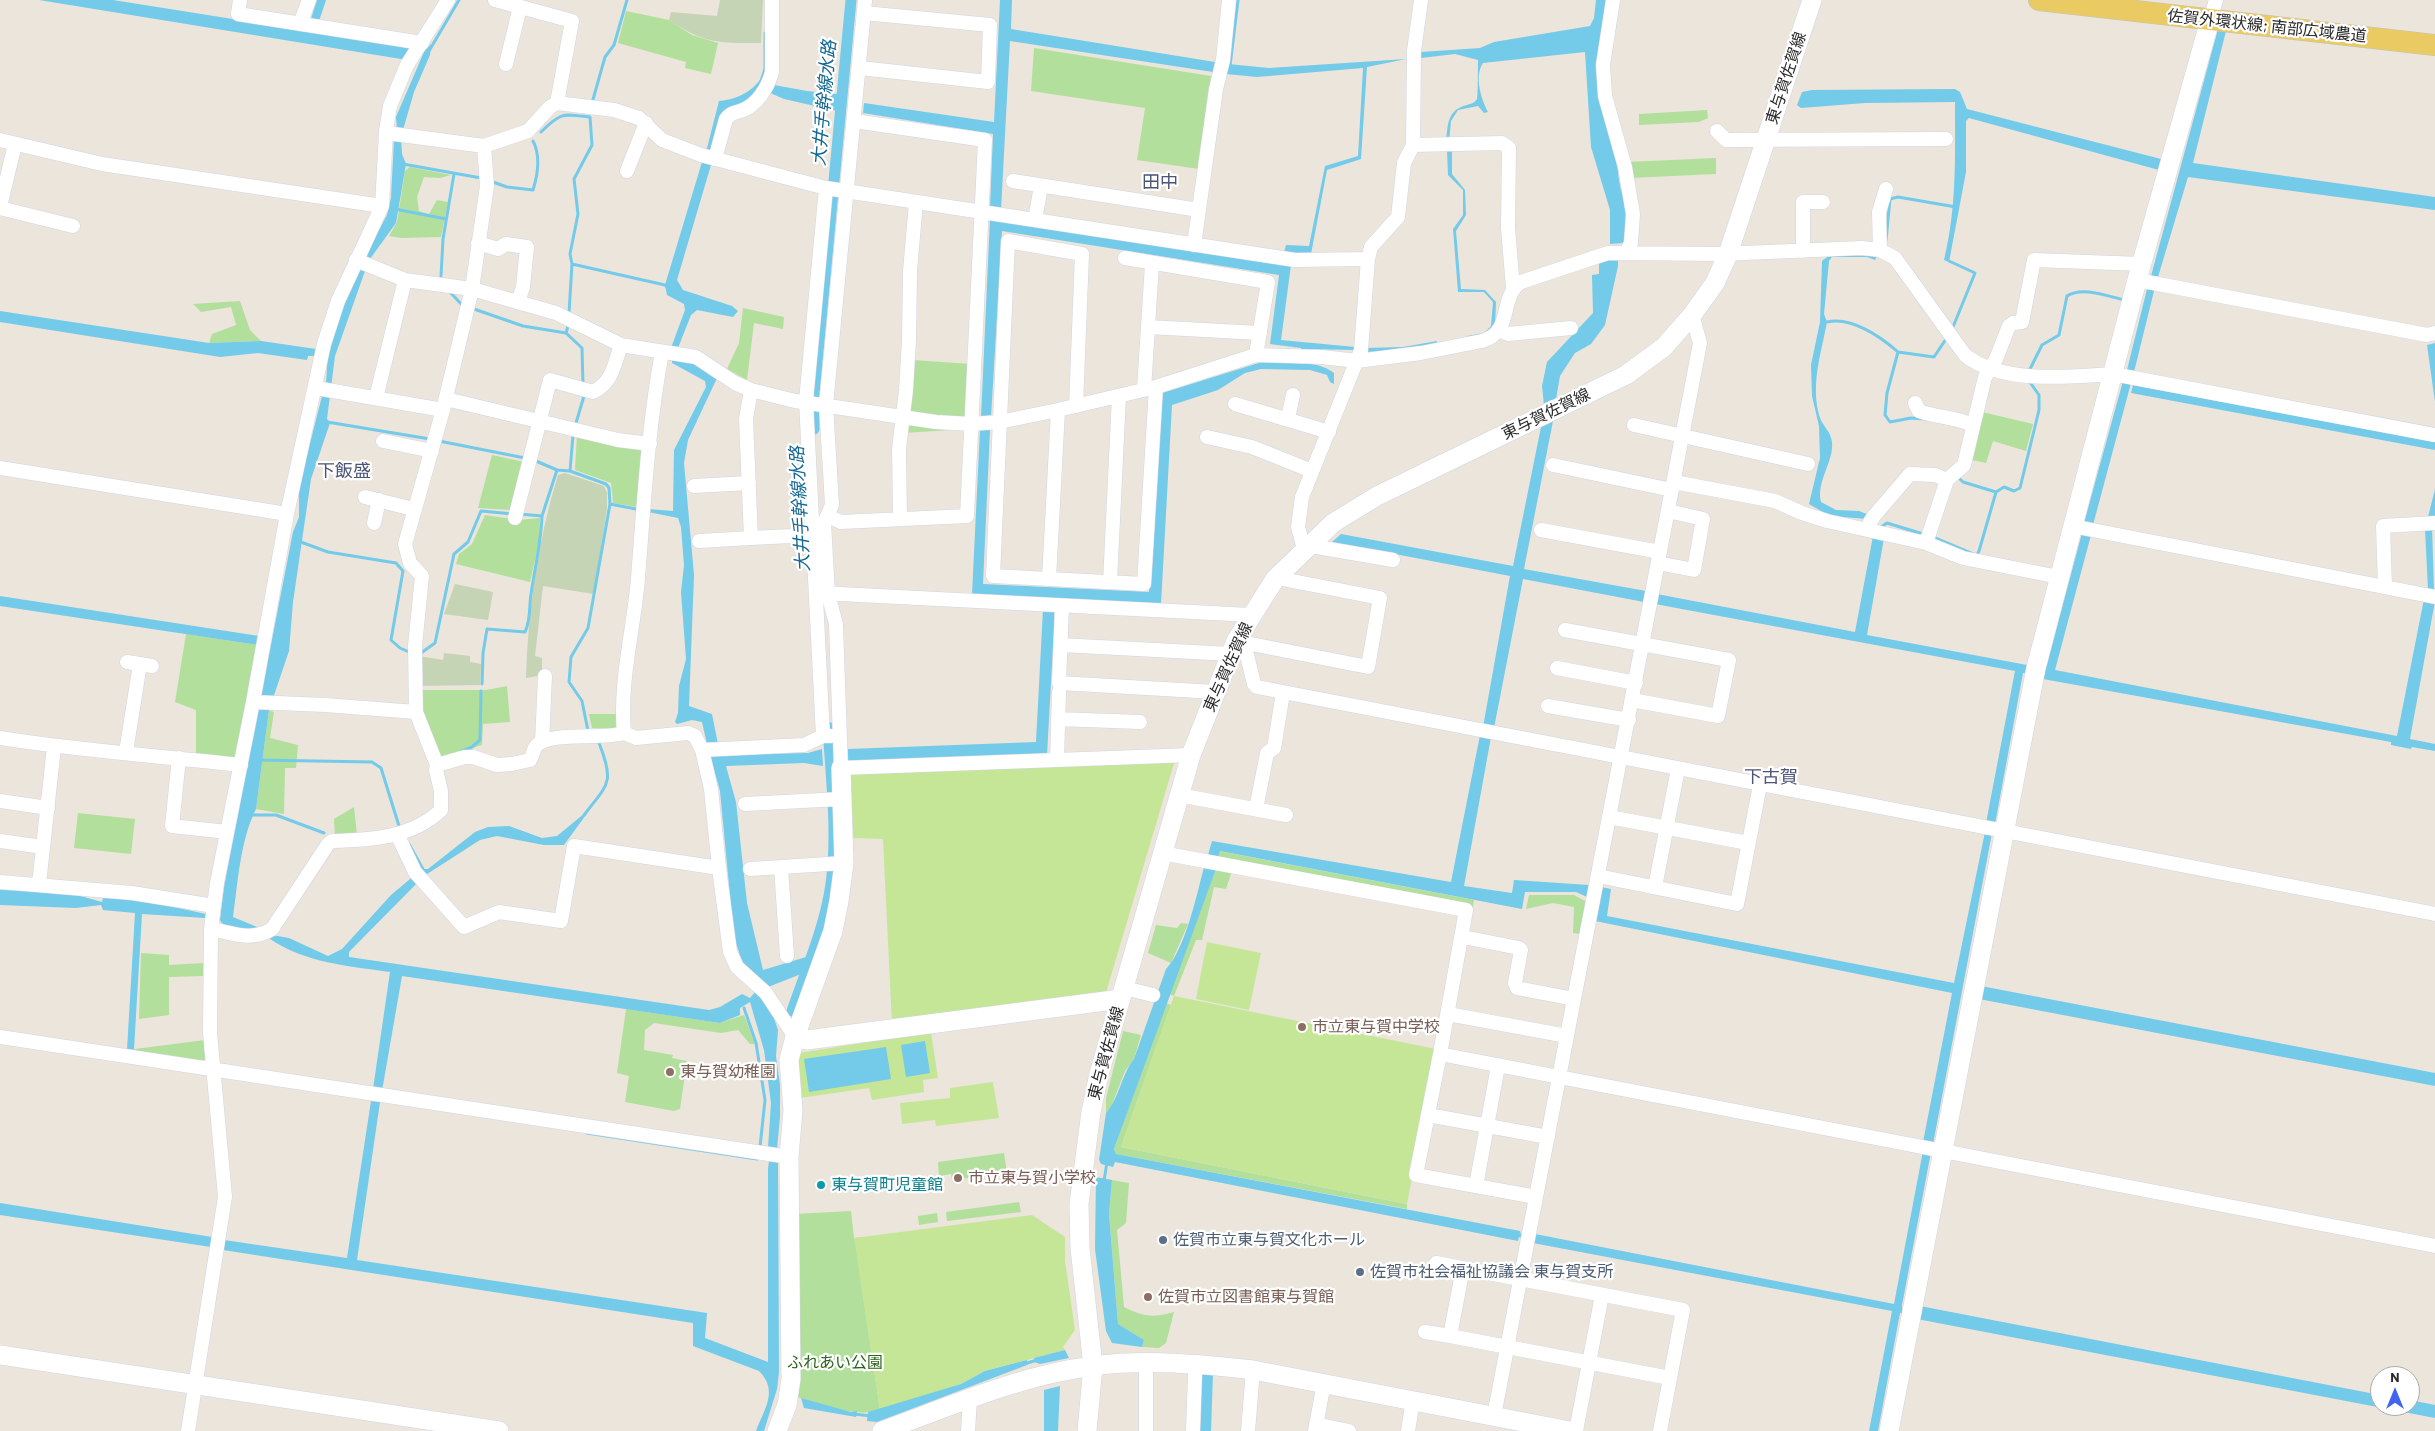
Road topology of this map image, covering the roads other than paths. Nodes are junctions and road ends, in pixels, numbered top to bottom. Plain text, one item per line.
1 (240, 0) edge
2 (309, 0) edge
3 (448, 0) edge
4 (494, 0) edge
5 (772, 0) edge
6 (1229, 0) edge
7 (1421, 0) edge
8 (1613, 0) edge
9 (1812, 0) edge
10 (2039, 0) edge
11 (864, 6) edge
12 (520, 7) junction
13 (2213, 10) edge
14 (300, 24) junction
15 (422, 43) junction
16 (2435, 45) edge
17 (506, 64) dead end
18 (860, 68) junction
19 (557, 103) junction
20 (854, 121) junction
21 (646, 123) junction
22 (1717, 131) dead end
23 (394, 134) junction
24 (1766, 139) junction
25 (1946, 139) dead end
26 (0, 140) edge
27 (15, 144) junction
28 (1413, 145) junction
29 (484, 146) junction
30 (708, 157) junction
31 (627, 171) dead end
32 (1013, 181) dead end
33 (1041, 186) junction
34 (1886, 188) dead end
35 (837, 189) junction
36 (916, 202) junction
37 (1823, 202) dead end
38 (382, 206) junction
39 (0, 208) edge
40 (1199, 210) junction
41 (982, 212) junction
42 (1036, 220) junction
43 (73, 226) dead end
44 (478, 243) junction
45 (1194, 245) junction
46 (1880, 250) junction
47 (1627, 251) junction
48 (1803, 251) junction
49 (1728, 254) junction
50 (1125, 258) dead end
51 (1368, 259) junction
52 (356, 260) junction
53 (1152, 264) junction
54 (2140, 272) junction
55 (405, 280) junction
56 (1513, 288) junction
57 (472, 289) junction
58 (518, 302) junction
59 (1692, 314) junction
60 (1148, 327) junction
61 (1571, 328) dead end
62 (1500, 330) junction
63 (1260, 333) junction
64 (2435, 333) edge
65 (621, 345) junction
66 (662, 352) junction
67 (1256, 355) junction
68 (1356, 361) junction
69 (1991, 370) junction
70 (2113, 374) junction
71 (1150, 388) junction
72 (325, 389) junction
73 (751, 390) junction
74 (1119, 396) junction
75 (1293, 396) dead end
76 (376, 398) junction
77 (817, 403) junction
78 (1915, 403) dead end
79 (444, 404) junction
80 (1235, 404) dead end
81 (1076, 406) junction
82 (1058, 410) junction
83 (902, 417) junction
84 (1288, 418) junction
85 (539, 421) junction
86 (999, 422) junction
87 (971, 424) junction
88 (1634, 425) dead end
89 (1973, 425) junction
90 (1329, 432) junction
91 (1682, 435) junction
92 (2435, 435) edge
93 (1207, 437) dead end
94 (383, 441) dead end
95 (650, 444) junction
96 (432, 451) junction
97 (1808, 464) dead end
98 (1553, 465) dead end
99 (0, 468) edge
100 (1312, 470) junction
101 (1947, 480) junction
102 (748, 483) junction
103 (694, 486) dead end
104 (1673, 486) junction
105 (365, 497) dead end
106 (379, 500) junction
107 (413, 509) junction
108 (1668, 511) junction
109 (287, 514) junction
110 (515, 515) dead end
111 (827, 516) junction
112 (900, 519) junction
113 (374, 523) dead end
114 (2429, 523) edge
115 (2072, 526) junction
116 (1541, 530) dead end
117 (1870, 530) junction
118 (812, 535) junction
119 (751, 538) junction
120 (699, 541) dead end
121 (1926, 542) junction
122 (1308, 546) junction
123 (1659, 558) junction
124 (1393, 560) dead end
125 (2059, 577) junction
126 (1277, 578) junction
127 (1049, 579) junction
128 (1110, 582) junction
129 (2385, 587) junction
130 (821, 593) junction
131 (2435, 597) edge
132 (1062, 606) junction
133 (1251, 615) junction
134 (1565, 630) dead end
135 (1644, 644) junction
136 (1061, 645) junction
137 (1234, 648) junction
138 (140, 664) dead end
139 (1557, 668) dead end
140 (546, 676) dead end
141 (1636, 683) junction
142 (1059, 692) dead end
143 (1216, 692) junction
144 (1283, 693) junction
145 (1632, 700) junction
146 (253, 702) junction
147 (1548, 706) dead end
148 (416, 712) junction
149 (1058, 719) junction
150 (1628, 720) junction
151 (1140, 722) dead end
152 (624, 733) junction
153 (832, 736) junction
154 (0, 738) edge
155 (542, 742) junction
156 (54, 747) junction
157 (702, 750) junction
158 (126, 752) junction
159 (1191, 755) junction
160 (179, 758) junction
161 (1621, 758) junction
162 (1057, 760) junction
163 (241, 765) junction
164 (437, 765) junction
165 (841, 768) junction
166 (1678, 769) junction
167 (1760, 785) junction
168 (1179, 795) junction
169 (834, 800) junction
170 (0, 801) edge
171 (745, 804) dead end
172 (48, 808) junction
173 (1256, 809) junction
174 (1286, 815) dead end
175 (1610, 817) junction
176 (1666, 828) junction
177 (2004, 831) junction
178 (228, 832) junction
179 (397, 834) junction
180 (0, 841) edge
181 (1748, 843) junction
182 (43, 847) junction
183 (1162, 853) junction
184 (837, 863) junction
185 (781, 867) junction
186 (719, 868) junction
187 (750, 869) dead end
188 (1598, 876) junction
189 (0, 882) edge
190 (39, 884) junction
191 (1654, 888) junction
192 (214, 906) junction
193 (2435, 914) edge
194 (211, 929) junction
195 (1463, 937) junction
196 (787, 956) dead end
197 (1123, 993) junction
198 (1153, 995) dead end
199 (1574, 999) junction
200 (1448, 1014) junction
201 (794, 1036) junction
202 (1567, 1036) junction
203 (0, 1037) edge
204 (1440, 1054) junction
205 (1498, 1066) junction
206 (212, 1069) junction
207 (1559, 1078) junction
208 (1428, 1114) junction
209 (1487, 1126) junction
210 (1548, 1137) junction
211 (1942, 1151) junction
212 (789, 1157) junction
213 (1476, 1186) junction
214 (1536, 1197) junction
215 (2435, 1246) edge
216 (1436, 1263) dead end
217 (1463, 1268) junction
218 (1520, 1279) junction
219 (1602, 1295) junction
220 (1425, 1332) dead end
221 (1450, 1336) junction
222 (1507, 1347) junction
223 (0, 1355) edge
224 (1589, 1362) junction
225 (1146, 1363) junction
226 (1093, 1366) junction
227 (1253, 1370) junction
228 (1195, 1374) dead end
229 (1670, 1378) junction
230 (1324, 1383) junction
231 (196, 1384) junction
232 (970, 1399) junction
233 (1413, 1400) junction
234 (1494, 1416) junction
235 (1315, 1428) edge
236 (1549, 1429) edge
237 (188, 1431) edge
238 (499, 1431) edge
239 (777, 1431) edge
240 (882, 1431) edge
241 (968, 1431) edge
242 (1087, 1431) edge
243 (1146, 1431) edge
244 (1193, 1431) edge
245 (1248, 1431) edge
246 (1349, 1431) edge
247 (1408, 1431) edge
248 (1570, 1431) edge
249 (1576, 1431) edge
250 (1660, 1431) edge
251 (1889, 1431) edge

1 - 14 street
2 - 14 street
3 - 15 street
4 - 12 street
5 - 30 street
6 - 40 street
7 - 28 street
8 - 47 street
9 - 24 street, 東与賀佐賀線
10 - 13 main road, 佐賀外環状線; 南部広域農道
11 - 18 street
11 - 18 street
12 - 17 street
12 - 19 street
13 - 16 main road, 佐賀外環状線; 南部広域農道
13 - 54 street
14 - 15 street
15 - 23 street
18 - 20 street
19 - 21 street
19 - 29 street
20 - 35 street
20 - 41 street
21 - 30 street
21 - 31 street
22 - 24 street
23 - 29 street
23 - 38 street
24 - 25 street
24 - 49 street, 東与賀佐賀線
26 - 27 street
27 - 38 street
27 - 39 street
28 - 51 street
28 - 56 street
29 - 44 street
30 - 35 street
32 - 33 street
33 - 40 street
33 - 42 street
34 - 46 street
35 - 36 street
35 - 77 street
35 - 77 street
36 - 41 street
36 - 83 street
37 - 48 street
38 - 52 street
39 - 43 street
40 - 45 street
41 - 42 street
41 - 87 street
42 - 45 street
44 - 57 street
44 - 58 street
45 - 51 street
46 - 48 street
46 - 69 street
47 - 49 street
47 - 56 street
48 - 49 street
49 - 59 street, 東与賀佐賀線
50 - 53 street
51 - 68 street
52 - 55 street
52 - 72 street
53 - 60 street
53 - 63 street
54 - 64 street
54 - 69 street
54 - 70 street
55 - 57 street
55 - 76 street
56 - 62 street
57 - 58 street
57 - 79 street
58 - 65 street
59 - 91 street
59 - 122 street, 東与賀佐賀線
60 - 63 street
60 - 71 street
61 - 62 street
62 - 68 street
63 - 67 street
65 - 66 street
65 - 85 street
66 - 73 street
66 - 95 street
67 - 68 street
67 - 71 street
68 - 90 street
69 - 70 street
69 - 89 street
70 - 92 street
70 - 115 street
71 - 74 street
71 - 128 street
72 - 76 street
72 - 109 street
73 - 77 street
73 - 102 street
74 - 81 street
74 - 128 street
75 - 84 street
76 - 79 street
77 - 83 street
77 - 111 street
77 - 118 street
78 - 89 street
79 - 85 street
79 - 96 street
80 - 84 street
81 - 82 street
81 - 86 street
82 - 86 street
82 - 127 street
83 - 87 street
83 - 112 street
84 - 90 street
85 - 95 street
85 - 110 street
86 - 87 street
86 - 127 street
87 - 112 street
88 - 91 street
89 - 101 street
90 - 100 street
91 - 97 street
91 - 104 street
93 - 100 street
94 - 96 street
95 - 152 street
96 - 107 street
98 - 104 street
99 - 109 street
100 - 122 street
101 - 117 street
101 - 121 street
102 - 103 street
102 - 119 street
104 - 108 street
104 - 117 street
105 - 106 street
106 - 107 street
106 - 113 street
107 - 148 street
108 - 123 street
108 - 123 street
109 - 146 street
111 - 112 street
111 - 130 street
114 - 129 street
115 - 125 street
115 - 129 street
116 - 123 street
117 - 121 street
118 - 119 street
118 - 130 street
119 - 120 street
121 - 125 street
122 - 124 street
122 - 126 street, 東与賀佐賀線
123 - 135 street
125 - 177 street
126 - 133 street, 東与賀佐賀線
126 - 137 street
127 - 128 street
129 - 131 street
130 - 132 street
130 - 153 street
130 - 153 street
132 - 133 street
132 - 136 street
133 - 137 street, 東与賀佐賀線
134 - 135 street
135 - 141 street
135 - 145 street
136 - 137 street
136 - 143 street
137 - 143 street, 東与賀佐賀線
137 - 144 street
138 - 158 street
139 - 141 street
140 - 155 street
141 - 145 street
142 - 149 street
143 - 159 street, 東与賀佐賀線
144 - 161 street
144 - 173 street
145 - 150 street
146 - 148 street
146 - 163 street
147 - 150 street
148 - 164 street
149 - 151 street
149 - 162 street
150 - 161 street
152 - 155 street
152 - 157 street
153 - 157 street
153 - 165 street
154 - 156 street
155 - 164 street
156 - 158 street
156 - 172 street
157 - 186 street
158 - 160 street
159 - 162 street
159 - 168 street, 東与賀佐賀線
160 - 163 street
160 - 178 street
161 - 166 street
161 - 175 street
162 - 165 street
163 - 178 street
164 - 179 street
165 - 169 street
166 - 167 street
166 - 176 street
167 - 177 street
167 - 181 street
168 - 173 street
168 - 183 street, 東与賀佐賀線
169 - 171 street
169 - 184 street
170 - 172 street
172 - 182 street
173 - 174 street
175 - 176 street
175 - 188 street
176 - 181 street
176 - 191 street
177 - 193 street
177 - 211 street
178 - 192 street
179 - 186 street
179 - 194 street
180 - 182 street
181 - 191 street
182 - 190 street
183 - 195 street
183 - 197 street, 東与賀佐賀線
184 - 185 street
184 - 201 street
185 - 187 street
185 - 196 street
186 - 201 street
188 - 191 street
188 - 199 street
189 - 190 street
190 - 192 street
192 - 194 street
194 - 206 street
195 - 199 street
195 - 200 street
197 - 198 street
197 - 201 street
197 - 226 street, 東与賀佐賀線
199 - 202 street
200 - 202 street
200 - 204 street
201 - 212 street
202 - 207 street
203 - 206 street
204 - 205 street
204 - 208 street
205 - 207 street
205 - 209 street
206 - 212 street
206 - 231 street
207 - 210 street
207 - 211 street
208 - 209 street
208 - 213 street
209 - 210 street
209 - 213 street
210 - 214 street
211 - 215 street
211 - 251 street
212 - 239 street
213 - 214 street
214 - 218 street
216 - 217 street
217 - 218 street
217 - 221 street
218 - 219 street
218 - 222 street
219 - 224 street
219 - 229 street
220 - 221 street
221 - 222 street
222 - 224 street
222 - 234 street
223 - 231 street
224 - 229 street
224 - 249 street
225 - 226 street
225 - 227 street
225 - 243 street
226 - 232 street
226 - 242 street, 東与賀佐賀線
227 - 230 street
227 - 245 street
228 - 244 street
229 - 250 street
230 - 233 street
230 - 235 street
231 - 237 street
231 - 238 street
232 - 240 street
232 - 241 street
233 - 234 street
233 - 247 street
234 - 236 street
235 - 246 street
236 - 248 street

